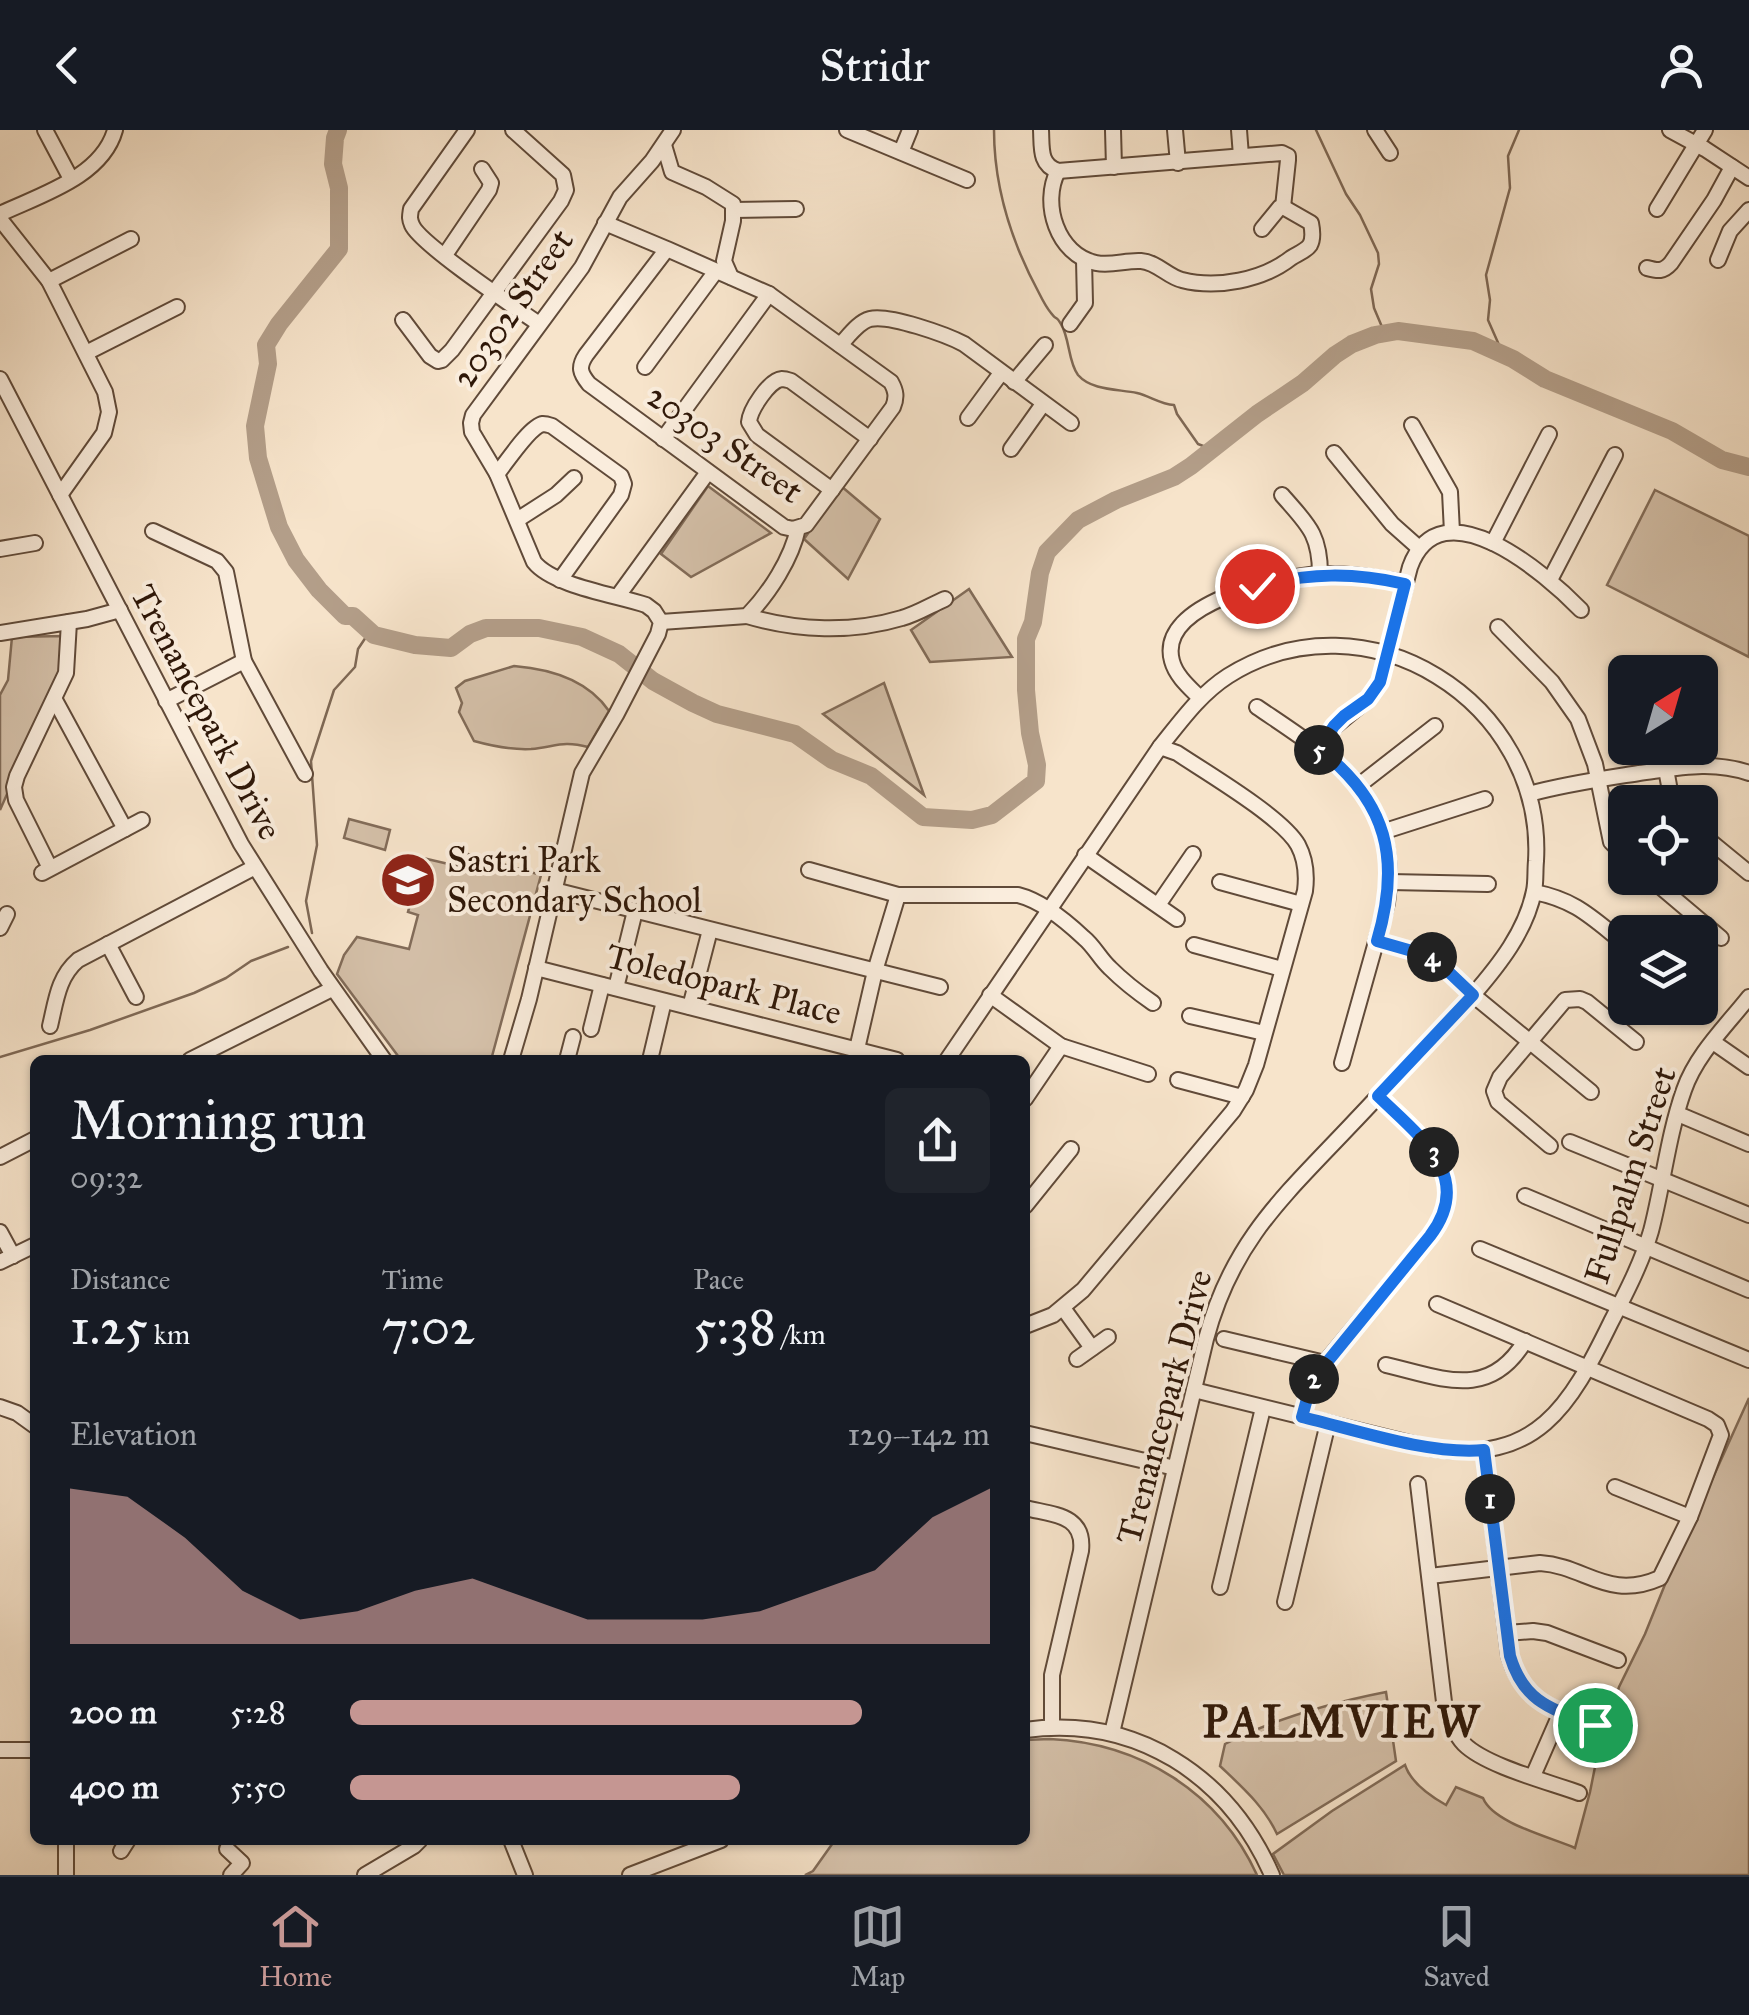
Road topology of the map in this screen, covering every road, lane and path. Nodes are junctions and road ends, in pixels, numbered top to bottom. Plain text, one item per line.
1 (45, 130) edge
2 (116, 130) edge
3 (467, 130) edge
4 (513, 130) edge
5 (673, 130) edge
6 (848, 130) edge
7 (910, 130) edge
8 (1041, 130) edge
9 (1113, 130) edge
10 (1175, 130) edge
11 (1238, 130) edge
12 (1375, 130) edge
13 (1670, 130) edge
14 (1705, 130) edge
15 (1696, 144) junction
16 (664, 146) junction
17 (901, 152) junction
18 (1390, 153) dead end
19 (1241, 156) junction
20 (1178, 163) junction
21 (1114, 167) junction
22 (1732, 167) junction
23 (482, 169) dead end
24 (1058, 171) junction
25 (1749, 178) edge
26 (71, 180) junction
27 (966, 180) dead end
28 (1284, 207) junction
29 (796, 209) dead end
30 (1657, 209) dead end
31 (734, 210) junction
32 (1749, 210) edge
33 (0, 217) edge
34 (605, 223) junction
35 (1262, 229) dead end
36 (131, 239) dead end
37 (667, 248) junction
38 (445, 255) junction
39 (1084, 260) junction
40 (1718, 260) dead end
41 (1648, 268) dead end
42 (724, 274) junction
43 (49, 282) junction
44 (494, 292) junction
45 (769, 294) junction
46 (177, 307) dead end
47 (404, 320) dead end
48 (538, 324) junction
49 (1070, 324) dead end
50 (840, 345) junction
51 (1046, 345) dead end
52 (86, 352) junction
53 (645, 368) dead end
54 (1007, 378) junction
55 (0, 379) edge
56 (1043, 404) junction
57 (968, 418) dead end
58 (1070, 423) dead end
59 (1412, 425) dead end
60 (1549, 434) dead end
61 (663, 439) junction
62 (870, 439) junction
63 (1010, 449) dead end
64 (1334, 453) dead end
65 (1615, 455) dead end
66 (708, 472) junction
67 (497, 474) junction
68 (574, 478) dead end
69 (832, 490) junction
70 (1282, 494) dead end
71 (60, 495) junction
72 (517, 520) junction
73 (798, 528) junction
74 (153, 531) dead end
75 (1452, 532) junction
76 (35, 543) dead end
77 (1494, 543) junction
78 (1419, 548) junction
79 (0, 549) edge
80 (1320, 574) junction
81 (560, 580) junction
82 (1550, 580) junction
83 (1405, 584) junction
84 (618, 596) junction
85 (945, 599) dead end
86 (120, 610) junction
87 (1581, 610) dead end
88 (747, 616) junction
89 (69, 622) junction
90 (661, 622) junction
91 (1498, 628) dead end
92 (0, 633) edge
93 (1387, 653) junction
94 (244, 661) junction
95 (1200, 698) junction
96 (55, 700) junction
97 (166, 701) junction
98 (1257, 707) dead end
99 (1435, 726) dead end
100 (1160, 746) junction
101 (1319, 749) junction
102 (1666, 769) junction
103 (1749, 772) edge
104 (305, 774) dead end
105 (1598, 779) junction
106 (1669, 785) edge
107 (1358, 786) junction
108 (1529, 794) junction
109 (1485, 799) dead end
110 (142, 820) dead end
111 (1608, 827) edge
112 (125, 829) junction
113 (1382, 832) junction
114 (1718, 848) edge
115 (1194, 854) dead end
116 (1085, 855) junction
117 (255, 866) junction
118 (809, 870) dead end
119 (1749, 873) edge
120 (1220, 882) dead end
121 (1390, 882) junction
122 (1488, 884) dead end
123 (554, 890) junction
124 (1534, 892) junction
125 (898, 895) junction
126 (1670, 895) edge
127 (1301, 904) junction
128 (1158, 905) junction
129 (1048, 910) junction
130 (635, 911) junction
131 (1177, 918) dead end
132 (710, 930) junction
133 (1608, 931) edge
134 (1721, 938) dead end
135 (1377, 941) junction
136 (108, 944) junction
137 (1194, 945) dead end
138 (536, 968) junction
139 (1282, 969) junction
140 (875, 971) junction
141 (609, 987) junction
142 (940, 987) dead end
143 (332, 989) junction
144 (990, 995) junction
145 (1473, 995) junction
146 (136, 997) dead end
147 (1749, 997) edge
148 (664, 1001) junction
149 (1153, 1002) dead end
150 (690, 1007) junction
151 (1190, 1016) dead end
152 (50, 1026) dead end
153 (591, 1029) dead end
154 (1264, 1034) junction
155 (573, 1036) dead end
156 (1529, 1042) junction
157 (1636, 1042) dead end
158 (1713, 1042) junction
159 (1061, 1046) junction
160 (857, 1049) junction
161 (200, 1055) edge
162 (380, 1055) edge
163 (512, 1055) edge
164 (568, 1055) edge
165 (651, 1055) edge
166 (878, 1055) edge
167 (950, 1055) edge
168 (1342, 1063) dead end
169 (1749, 1068) edge
170 (1148, 1074) dead end
171 (1178, 1080) dead end
172 (1030, 1092) edge
173 (1591, 1092) dead end
174 (1378, 1096) junction
175 (1242, 1098) junction
176 (1678, 1114) junction
177 (30, 1142) edge
178 (1570, 1142) dead end
179 (1749, 1144) edge
180 (1550, 1146) dead end
181 (1071, 1149) dead end
182 (0, 1157) edge
183 (1662, 1180) junction
184 (1526, 1196) dead end
185 (1030, 1200) edge
186 (1749, 1215) edge
187 (0, 1232) edge
188 (1646, 1246) junction
189 (30, 1247) edge
190 (1480, 1250) dead end
191 (6, 1259) edge
192 (1749, 1290) edge
193 (1437, 1304) dead end
194 (1619, 1307) junction
195 (1063, 1308) junction
196 (1030, 1324) edge
197 (1108, 1337) dead end
198 (1224, 1339) dead end
199 (1526, 1342) junction
200 (1092, 1348) junction
201 (1077, 1360) dead end
202 (1749, 1360) edge
203 (1325, 1363) junction
204 (1386, 1365) dead end
205 (1589, 1368) junction
206 (1194, 1390) junction
207 (0, 1407) edge
208 (1263, 1408) junction
209 (1302, 1417) junction
210 (30, 1422) edge
211 (1328, 1423) junction
212 (1030, 1433) edge
213 (1484, 1450) junction
214 (1175, 1468) junction
215 (1418, 1484) dead end
216 (1616, 1487) dead end
217 (1030, 1510) edge
218 (1690, 1516) junction
219 (1499, 1568) junction
220 (1430, 1576) junction
221 (1220, 1587) dead end
222 (1285, 1602) dead end
223 (1506, 1633) junction
224 (1618, 1660) dead end
225 (1561, 1712) junction
226 (1595, 1725) dead end
227 (1052, 1727) junction
228 (1030, 1729) edge
229 (1112, 1733) junction
230 (0, 1750) edge
231 (30, 1750) edge
232 (1533, 1776) junction
233 (1579, 1793) dead end
234 (66, 1845) edge
235 (415, 1845) edge
236 (514, 1845) edge
237 (708, 1845) edge
238 (227, 1849) dead end
239 (66, 1875) edge
240 (232, 1875) edge
241 (365, 1875) edge
242 (525, 1875) edge
243 (630, 1875) edge
244 (1272, 1875) edge

1 - 26 street
2 - 26 street
3 - 38 street
4 - 44 street
5 - 16 street, 20302 Street
6 - 17 street
7 - 17 street
8 - 24 street
9 - 21 street
10 - 20 street
11 - 19 street
12 - 18 street
13 - 15 street
14 - 15 street
15 - 22 street
15 - 30 street
16 - 31 street
16 - 34 street, 20302 Street
17 - 27 street
19 - 20 street
19 - 28 street
20 - 21 street
21 - 24 street
22 - 25 street
22 - 41 street
23 - 38 street
24 - 39 street
26 - 33 street
28 - 35 street
28 - 39 street
29 - 31 street
31 - 42 street
32 - 40 street
33 - 43 street
34 - 37 street, 20303 Street
34 - 48 street, 20302 Street
36 - 43 street
37 - 42 street, 20303 Street
37 - 61 street, 20303 Street
38 - 44 street
39 - 49 street
42 - 45 street, 20303 Street
42 - 53 street
43 - 52 street
44 - 47 street
44 - 48 street
45 - 50 street, 20303 Street
45 - 61 street
46 - 52 street
48 - 67 street, 20302 Street
50 - 54 street
50 - 62 street, 20303 Street
51 - 54 street
52 - 71 street
54 - 56 street
54 - 57 street
55 - 71 street, Trenancepark Drive
56 - 58 street
56 - 63 street
59 - 75 street
60 - 77 street
61 - 66 street, 20303 Street
62 - 69 street, 20303 Street
62 - 69 street
64 - 78 street
65 - 82 street
66 - 73 street, 20303 Street
66 - 84 street
67 - 72 street, 20302 Street
67 - 81 street
68 - 72 street
69 - 73 street, 20303 Street
70 - 80 street
71 - 86 street, Trenancepark Drive
72 - 81 street, 20302 Street
73 - 88 street
74 - 94 street
75 - 77 street
75 - 78 street
76 - 79 street
77 - 82 street
78 - 83 street
80 - 83 street
80 - 95 street
81 - 84 street
82 - 87 street
83 - 93 street
84 - 90 street
85 - 88 street
86 - 89 street
86 - 97 street, Trenancepark Drive
88 - 90 street
89 - 92 street
89 - 96 street
90 - 123 street
91 - 105 street
93 - 95 street, Trenancepark Drive
93 - 101 street
93 - 108 street, Trenancepark Drive
94 - 97 street
94 - 104 street
95 - 100 street, Trenancepark Drive
96 - 112 street
96 - 112 street
97 - 117 street, Trenancepark Drive
98 - 101 street
99 - 107 street
100 - 116 street, Trenancepark Drive
100 - 127 street
101 - 107 street
102 - 103 street
102 - 105 street
102 - 106 street
105 - 108 street
105 - 111 street
107 - 113 street
108 - 124 street, Trenancepark Drive
109 - 113 street
110 - 112 street
113 - 121 street
114 - 119 street
115 - 128 street
116 - 128 street
116 - 129 street, Trenancepark Drive
117 - 136 street
117 - 143 street, Trenancepark Drive
118 - 125 street
120 - 127 street
121 - 122 street
121 - 135 street
123 - 130 street
123 - 138 street
124 - 133 street
124 - 145 street, Trenancepark Drive
125 - 129 street
125 - 140 street
126 - 134 street
127 - 139 street
128 - 131 street
129 - 144 street, Trenancepark Drive
129 - 149 street
130 - 132 street
130 - 141 street
132 - 140 street
132 - 150 street
135 - 145 street
135 - 168 street
136 - 146 street
136 - 152 street
137 - 139 street
138 - 141 street, Toledopark Place
138 - 163 street
139 - 154 street
140 - 142 street
140 - 160 street
141 - 148 street, Toledopark Place
141 - 153 street
143 - 161 street
143 - 162 street, Trenancepark Drive
144 - 159 street
144 - 167 street, Trenancepark Drive
145 - 156 street
145 - 174 street, Trenancepark Drive
147 - 158 street, Fullpalm Street
148 - 150 street, Toledopark Place
148 - 165 street
150 - 160 street, Toledopark Place
151 - 154 street
154 - 175 street
155 - 164 street
156 - 157 street
156 - 173 street
156 - 180 street
158 - 169 street
158 - 176 street, Fullpalm Street
159 - 170 street
159 - 172 street
160 - 166 street, Toledopark Place
171 - 175 street
174 - 203 street
174 - 206 street, Trenancepark Drive
175 - 195 street
176 - 179 street
176 - 183 street, Fullpalm Street
177 - 182 street
178 - 183 street
181 - 185 street
183 - 186 street
183 - 188 street, Fullpalm Street
184 - 188 street
187 - 191 street
188 - 192 street
188 - 194 street, Fullpalm Street
189 - 191 street
190 - 194 street
193 - 199 street
194 - 202 street
194 - 205 street, Fullpalm Street
195 - 196 street
195 - 200 street
197 - 200 street
198 - 203 street
199 - 204 street
199 - 205 street
200 - 201 street
203 - 209 street
205 - 213 street, Fullpalm Street
205 - 218 street
206 - 208 street, Fullpalm Street
206 - 214 street, Trenancepark Drive
207 - 210 street
208 - 209 street, Fullpalm Street
208 - 221 street
209 - 211 street, Fullpalm Street
211 - 213 street, Fullpalm Street
211 - 222 street
212 - 214 street
213 - 219 street
214 - 229 street, Trenancepark Drive
215 - 220 street
216 - 218 street
217 - 227 street
218 - 219 street
219 - 220 street
219 - 223 street
220 - 232 street
223 - 224 street
223 - 225 street
225 - 226 street
225 - 232 street
227 - 228 street
227 - 229 street
229 - 244 street
230 - 231 street
232 - 233 street
234 - 239 street
235 - 241 street
236 - 242 street
237 - 243 street
238 - 240 street

